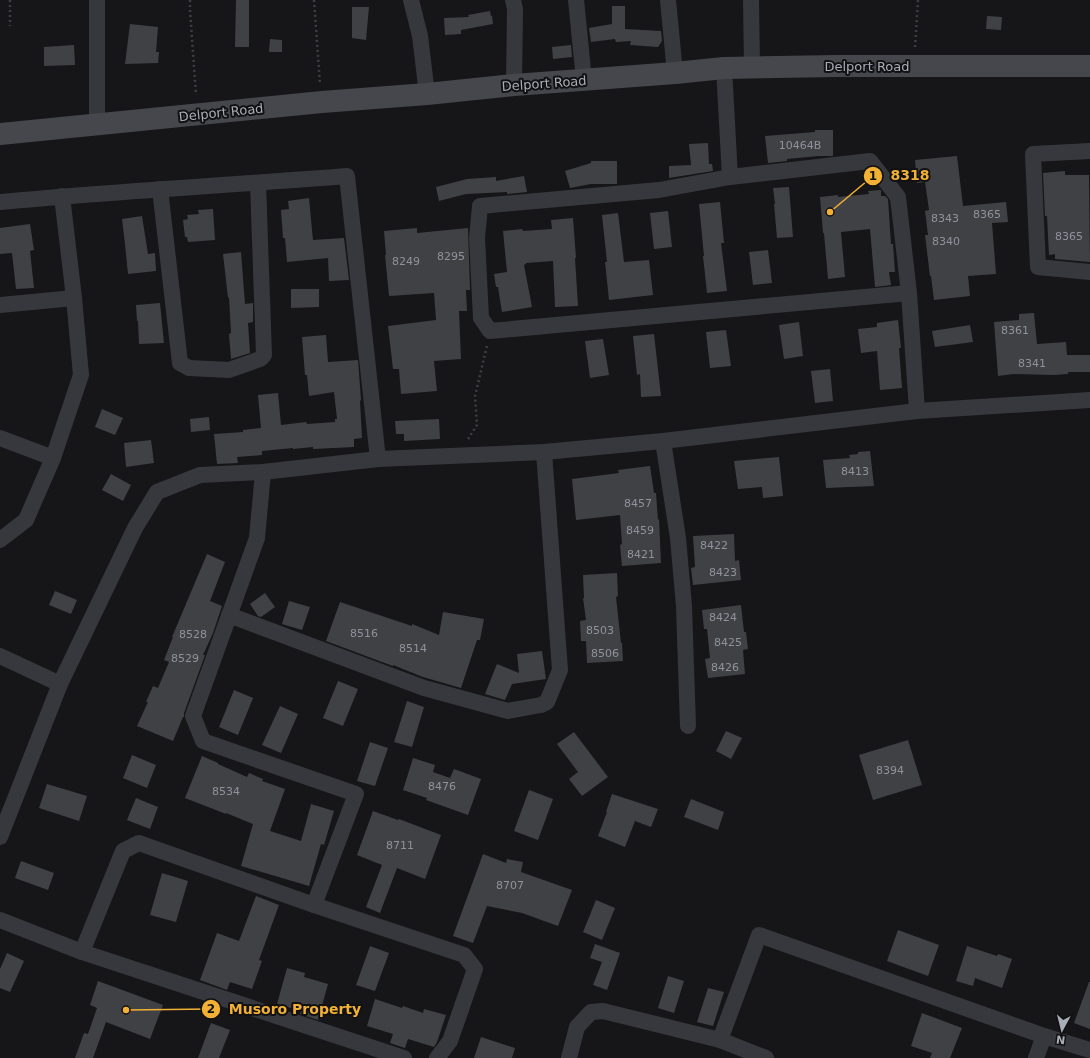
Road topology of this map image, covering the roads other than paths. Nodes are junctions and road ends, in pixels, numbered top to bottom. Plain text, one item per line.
1 (97, 0) edge
2 (410, 0) edge
3 (513, 0) edge
4 (576, 0) edge
5 (668, 0) edge
6 (751, 0) edge
7 (1090, 66) edge
8 (752, 67) junction
9 (724, 68) junction
10 (675, 73) junction
11 (584, 80) junction
12 (514, 85) junction
13 (427, 94) junction
14 (97, 124) junction
15 (0, 134) edge
16 (1090, 151) edge
17 (730, 177) junction
18 (258, 183) junction
19 (160, 189) junction
20 (62, 196) junction
21 (0, 202) edge
22 (1090, 272) edge
23 (909, 293) junction
24 (74, 298) junction
25 (0, 305) edge
26 (1090, 400) edge
27 (917, 411) junction
28 (0, 438) edge
29 (663, 441) junction
30 (544, 452) junction
31 (52, 458) junction
32 (378, 459) junction
33 (263, 472) junction
34 (0, 540) edge
35 (230, 614) junction
36 (0, 656) edge
37 (60, 684) junction
38 (688, 726) dead end
39 (0, 837) edge
40 (314, 905) junction
41 (0, 920) edge
42 (82, 952) junction
43 (1044, 1036) junction
44 (720, 1040) junction
45 (1090, 1050) edge
46 (404, 1058) edge
47 (437, 1058) edge
48 (569, 1058) edge
49 (766, 1058) edge
50 (1036, 1058) edge

1 - 14 street
2 - 13 street
3 - 12 street
4 - 11 street
5 - 10 street
6 - 8 street
7 - 8 main road, Delport Road
8 - 9 main road, Delport Road
9 - 10 main road, Delport Road
9 - 17 street
10 - 11 main road, Delport Road
11 - 12 main road, Delport Road
12 - 13 main road, Delport Road
13 - 14 main road, Delport Road
14 - 15 main road, Delport Road
16 - 22 street
17 - 23 street
17 - 23 street
18 - 19 street
18 - 19 street
18 - 32 street
19 - 20 street
20 - 21 street
20 - 24 street
23 - 27 street
24 - 25 street
24 - 31 street
26 - 27 street
27 - 29 street
28 - 31 street
29 - 30 street
29 - 38 street
30 - 32 street
30 - 35 street
31 - 34 street
32 - 33 street
33 - 35 street
33 - 37 street
35 - 40 street
36 - 37 street
37 - 39 street
40 - 42 street
40 - 47 street
41 - 42 street
42 - 46 street
43 - 44 street
43 - 45 street
43 - 50 street
44 - 48 street
44 - 49 street

